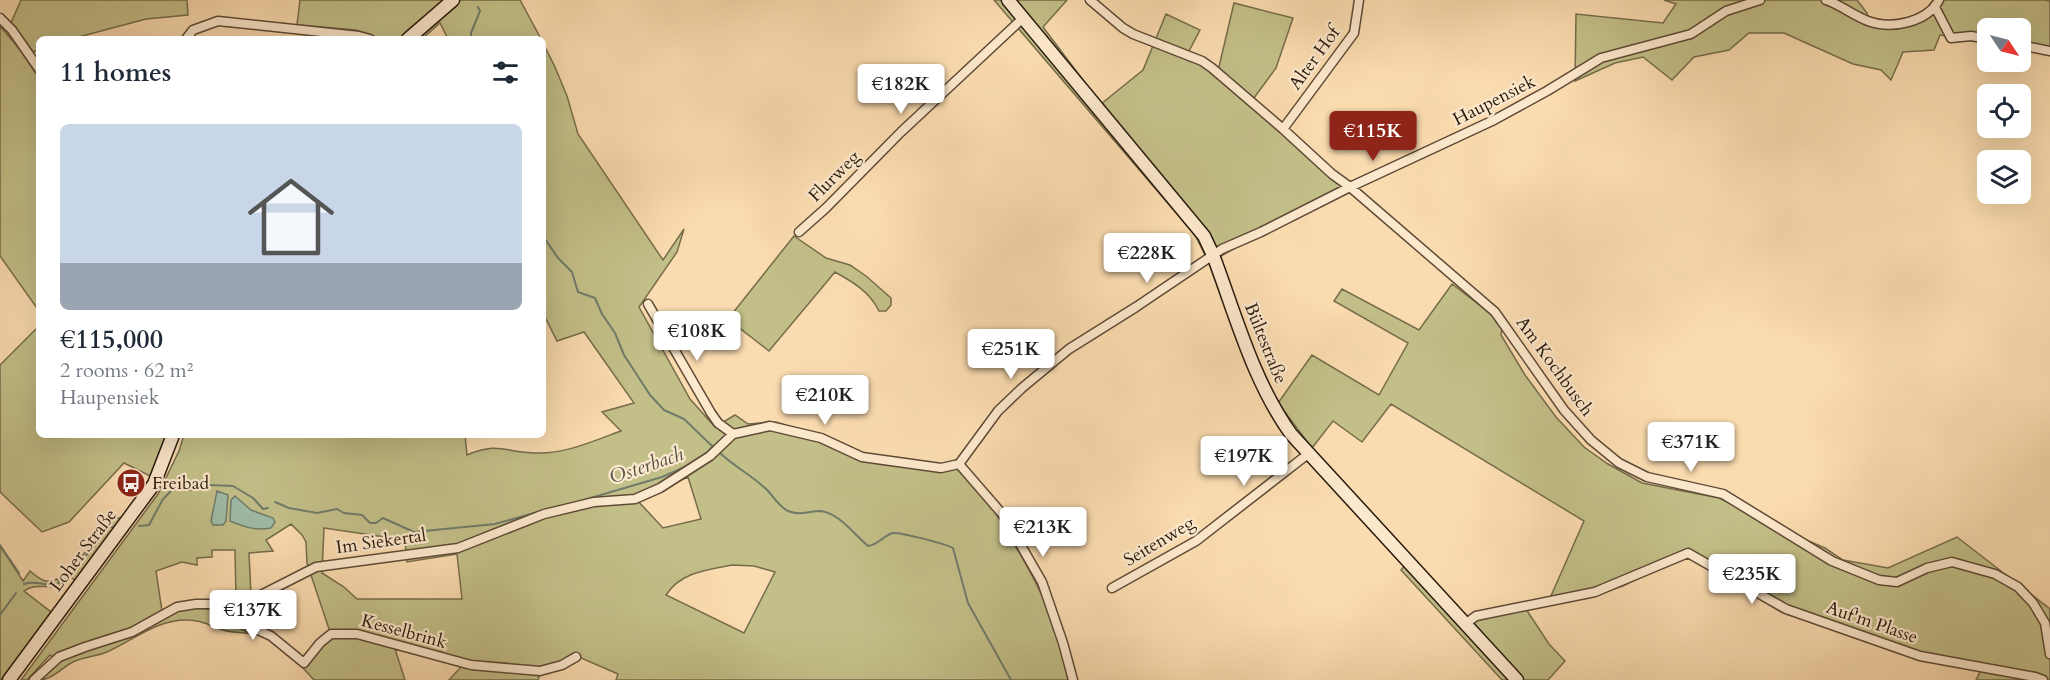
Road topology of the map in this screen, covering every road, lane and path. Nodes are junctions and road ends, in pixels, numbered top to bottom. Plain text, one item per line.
1 (453, 0) edge
2 (1008, 0) edge
3 (1089, 0) edge
4 (1359, 0) edge
5 (1760, 0) edge
6 (1827, 0) edge
7 (1937, 4) edge
8 (0, 18) edge
9 (1023, 18) junction
10 (188, 36) edge
11 (359, 36) edge
12 (411, 36) edge
13 (1977, 37) edge
14 (2031, 47) edge
15 (2050, 51) edge
16 (36, 65) edge
17 (1283, 129) junction
18 (1350, 187) junction
19 (799, 232) dead end
20 (1213, 255) junction
21 (648, 304) dead end
22 (733, 434) junction
23 (172, 438) edge
24 (1308, 454) junction
25 (959, 464) junction
26 (1112, 588) dead end
27 (214, 605) junction
28 (1465, 624) junction
29 (2050, 654) edge
30 (576, 657) dead end
31 (9, 680) edge
32 (34, 680) edge
33 (1072, 680) edge
34 (1517, 680) edge
35 (2043, 680) edge

1 - 12 street
2 - 9 street, Bültestraße
3 - 17 street, Am Kochbusch
4 - 17 street, Alter Hof
5 - 18 street, Haupensiek
6 - 7 street
7 - 13 street
8 - 16 street
9 - 19 street, Flurweg
9 - 20 street, Bültestraße
10 - 11 street
14 - 15 street
17 - 18 street, Am Kochbusch
18 - 20 street, Haupensiek
18 - 29 street, Am Kochbusch
20 - 24 street, Bültestraße
20 - 25 street, Haupensiek
21 - 22 street
22 - 25 street
22 - 27 street, Im Siekertal
23 - 31 street, Loher Straße
24 - 26 street, Seitenweg
24 - 28 street, Bültestraße
25 - 33 street
27 - 30 street, Kesselbrink
27 - 32 street, Im Siekertal
28 - 34 street, Bültestraße
28 - 35 street, Auf'm Plasse

